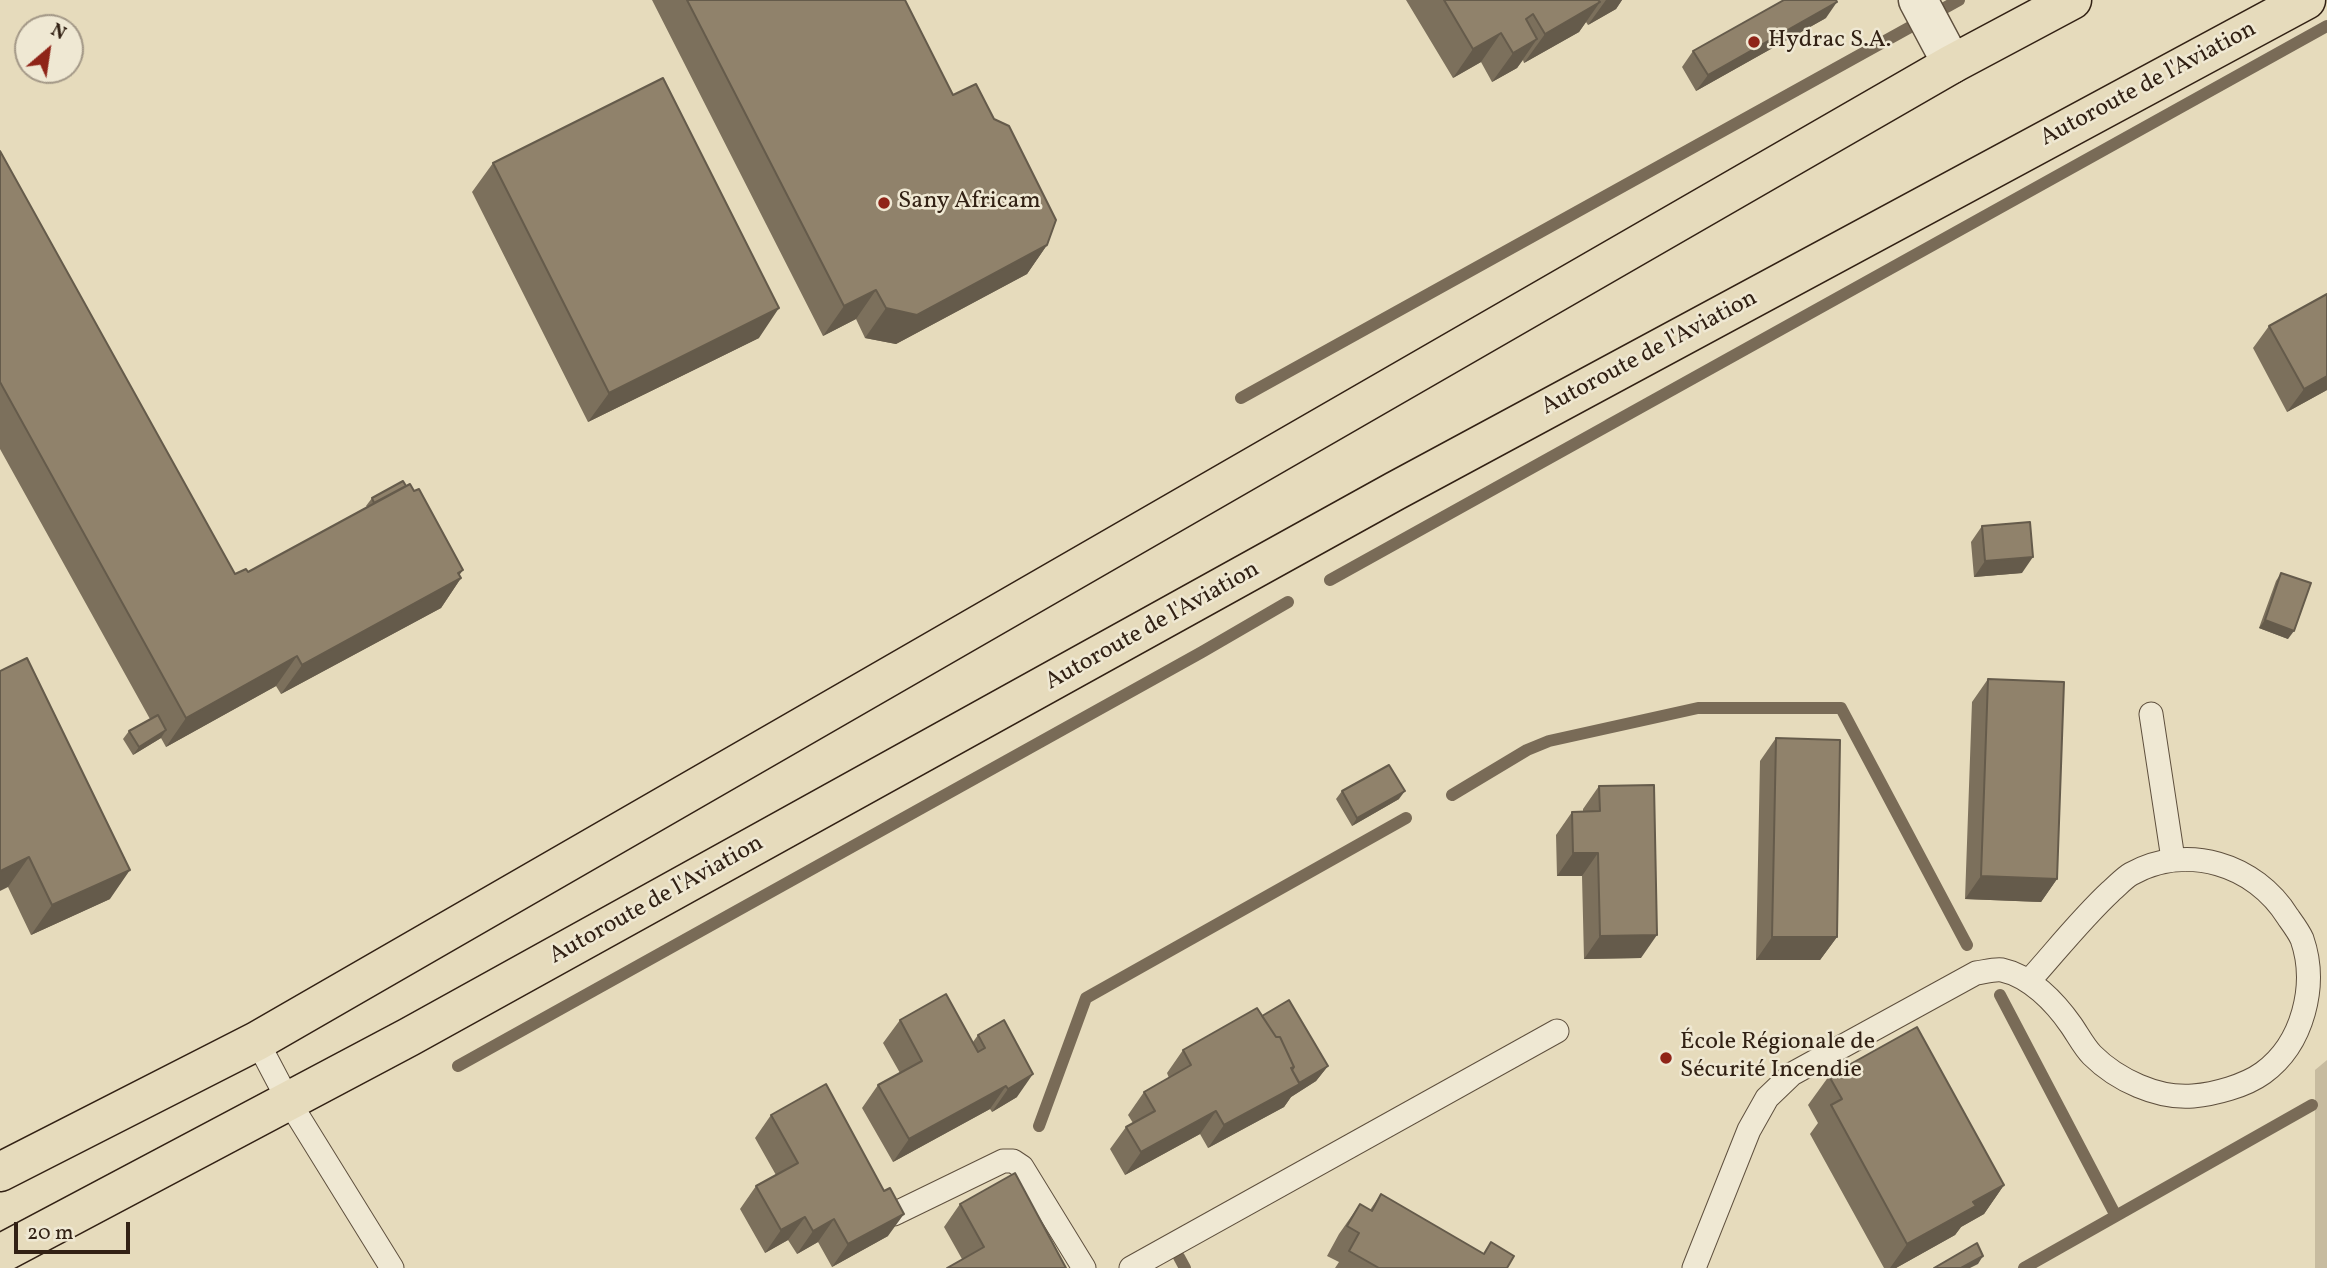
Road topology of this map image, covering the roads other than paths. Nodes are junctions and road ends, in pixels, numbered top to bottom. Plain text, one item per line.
1 (1918, 0) edge
2 (2072, 0) edge
3 (2306, 0) edge
4 (1952, 64) junction
5 (2151, 714) dead end
6 (2173, 859) junction
7 (2029, 981) junction
8 (1557, 1031) dead end
9 (257, 1041) junction
10 (288, 1100) junction
11 (0, 1172) edge
12 (894, 1214) edge
13 (0, 1254) edge
14 (392, 1268) edge
15 (1084, 1268) edge
16 (1131, 1268) edge
17 (1695, 1268) edge

1 - 4 street
2 - 4 highway
3 - 10 highway, Autoroute de l'Aviation
4 - 9 highway
5 - 6 lane
6 - 7 lane
6 - 7 lane
7 - 17 lane
8 - 16 lane
9 - 10 lane
9 - 11 highway
10 - 13 highway, Autoroute de l'Aviation
10 - 14 lane
12 - 15 lane

